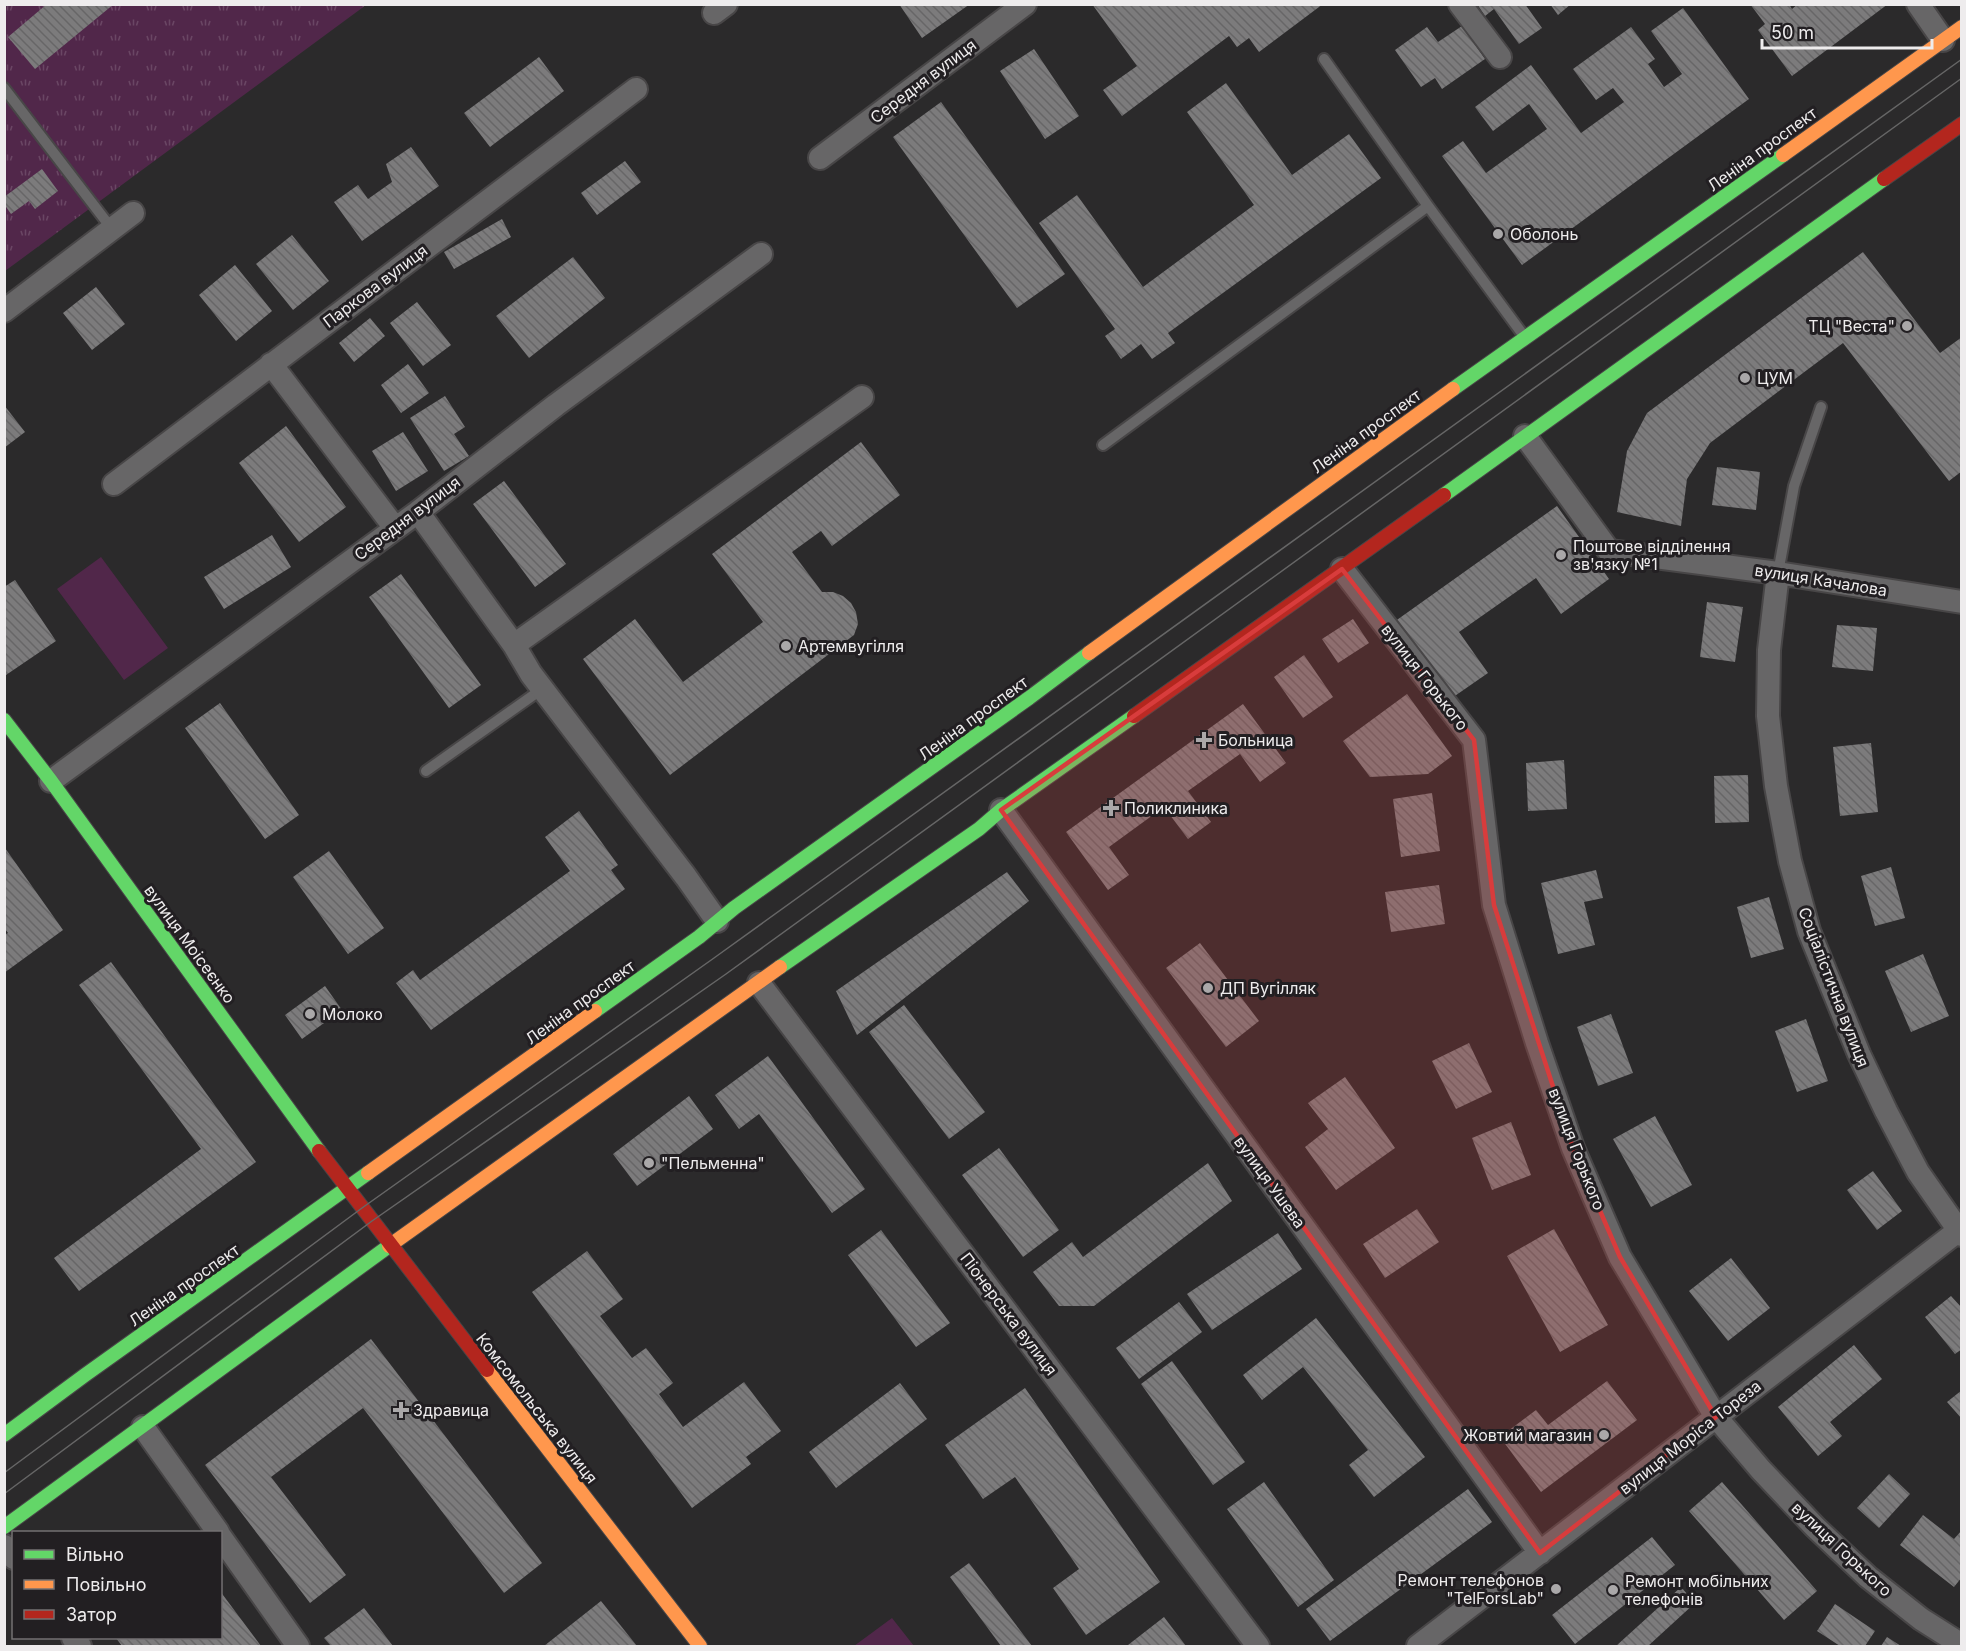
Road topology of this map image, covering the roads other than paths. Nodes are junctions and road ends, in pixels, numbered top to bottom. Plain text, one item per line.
1 (1025, 4) edge
2 (1460, 4) edge
3 (1918, 4) edge
4 (1962, 27) edge
5 (1943, 40) junction
6 (1500, 57) dead end
7 (1324, 58) dead end
8 (4, 87) edge
9 (636, 90) dead end
10 (1956, 132) edge
11 (820, 158) dead end
12 (1428, 206) junction
13 (133, 213) dead end
14 (112, 229) junction
15 (761, 254) dead end
16 (4, 311) edge
17 (1525, 337) junction
18 (271, 364) junction
19 (862, 397) dead end
20 (1821, 407) dead end
21 (1525, 436) junction
22 (1103, 445) dead end
23 (114, 484) dead end
24 (417, 512) junction
25 (395, 528) junction
26 (1342, 569) junction
27 (1778, 573) junction
28 (1962, 602) edge
29 (514, 645) junction
30 (542, 689) junction
31 (4, 720) edge
32 (426, 771) dead end
33 (51, 781) junction
34 (1001, 810) junction
35 (717, 921) junction
36 (759, 982) junction
37 (347, 1189) junction
38 (1960, 1231) edge
39 (391, 1245) junction
40 (1716, 1417) junction
41 (143, 1427) junction
42 (4, 1435) edge
43 (4, 1527) edge
44 (217, 1531) edge
45 (222, 1539) edge
46 (1540, 1553) junction
47 (1423, 1645) edge
48 (1962, 1645) edge
49 (298, 1647) edge
50 (700, 1647) edge
51 (1258, 1647) edge

1 - 11 street, Середня вулиця
2 - 6 street
3 - 5 street
4 - 5 main road, Леніна проспект
5 - 17 main road, Леніна проспект
7 - 12 lane
8 - 14 lane
9 - 18 street, Паркова вулиця
10 - 21 main road
12 - 17 lane
12 - 22 lane
13 - 14 street
14 - 16 street
15 - 24 street, Середня вулиця
17 - 35 main road, Леніна проспект
18 - 23 street, Паркова вулиця
18 - 25 street
19 - 29 street
20 - 27 lane
21 - 26 main road
21 - 27 street, вулиця Качалова
24 - 25 street, Середня вулиця
24 - 29 street
25 - 33 street, Середня вулиця
26 - 34 main road
26 - 40 street, вулиця Горького
27 - 28 street, вулиця Качалова
27 - 38 street, Соціалістична вулиця
29 - 30 street
30 - 32 lane
30 - 35 street
31 - 33 main road, вулиця Моісеєнко
33 - 37 main road, вулиця Моісеєнко
34 - 36 main road
34 - 46 street, вулиця Ушева
35 - 37 main road, Леніна проспект
36 - 39 main road
36 - 51 street, Піонерська вулиця
37 - 39 main road, Комсомольська вулиця
37 - 42 main road, Леніна проспект
38 - 40 street, вулиця Моріса Тореза
39 - 41 main road
39 - 50 main road, Комсомольська вулиця
40 - 46 street, вулиця Моріса Тореза
40 - 48 street, вулиця Горького
41 - 43 main road
41 - 44 street
45 - 49 street
46 - 47 street, вулиця Моріса Тореза

